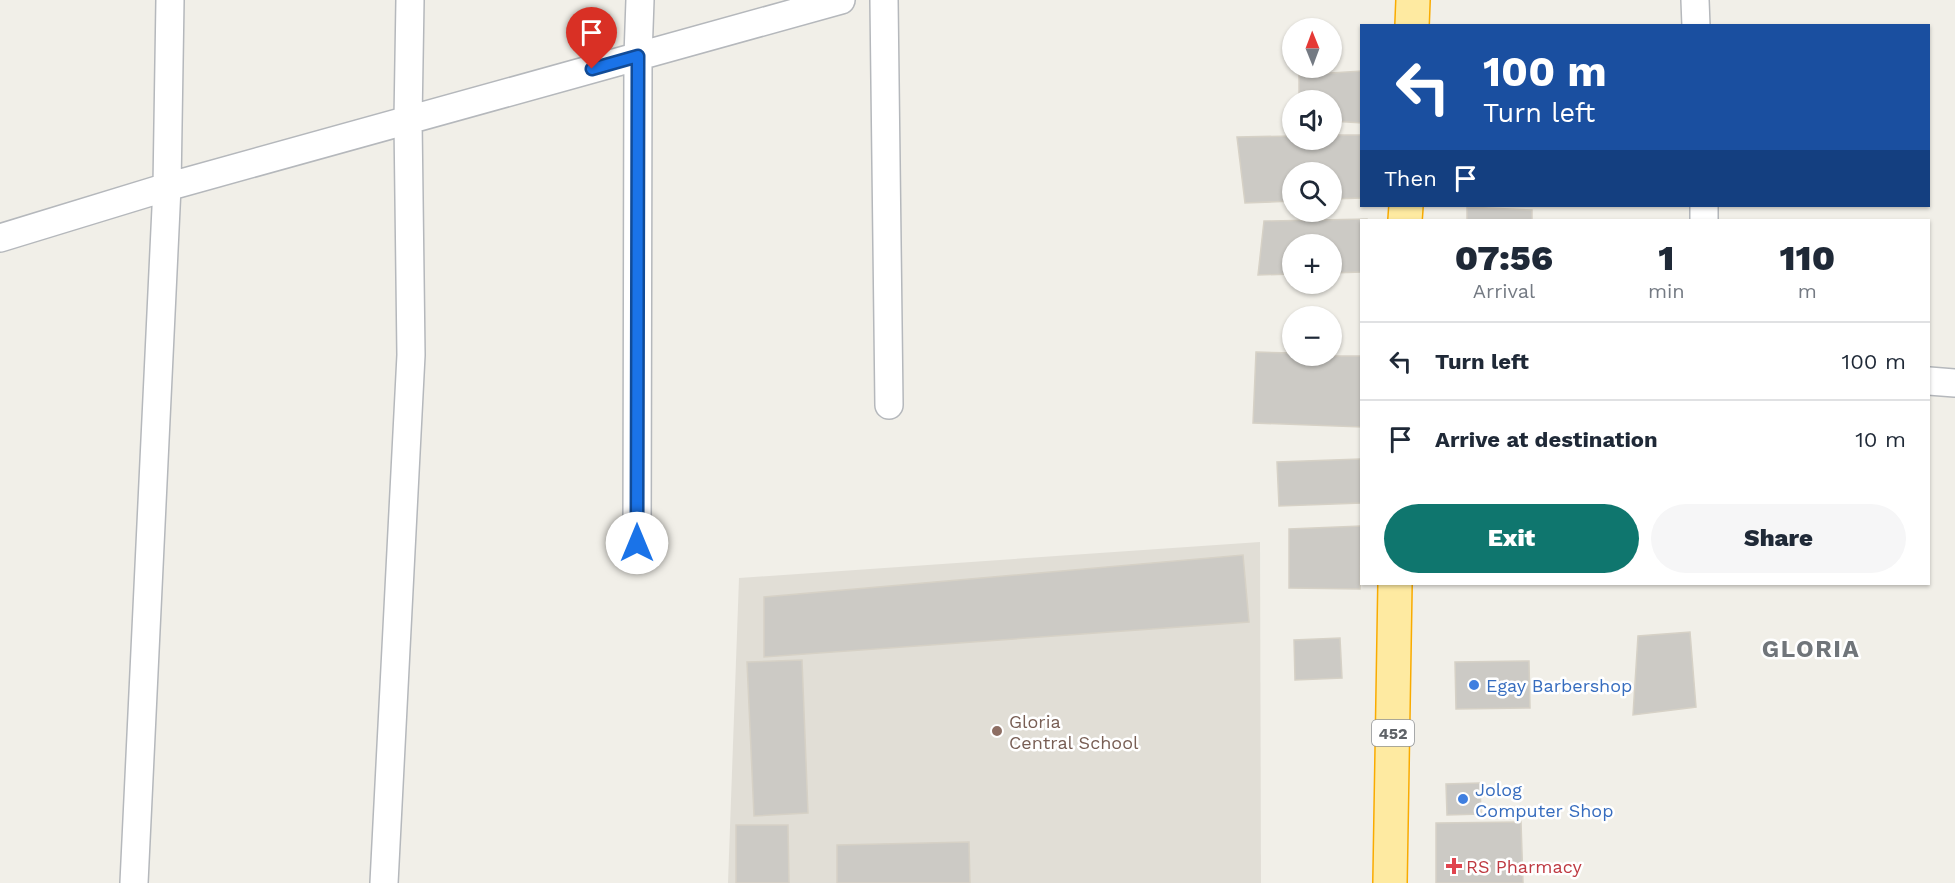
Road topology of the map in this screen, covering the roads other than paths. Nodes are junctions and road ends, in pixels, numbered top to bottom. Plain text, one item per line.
1 (170, 0) edge
2 (411, 0) edge
3 (640, 0) edge
4 (841, 0) edge
5 (884, 0) edge
6 (1413, 0) edge
7 (1695, 0) edge
8 (1412, 24) edge
9 (1696, 24) edge
10 (638, 56) junction
11 (408, 120) junction
12 (167, 187) junction
13 (0, 238) edge
14 (1930, 381) edge
15 (1955, 383) edge
16 (888, 405) dead end
17 (637, 543) dead end
18 (1395, 585) edge
19 (134, 883) edge
20 (384, 883) edge
21 (1390, 883) edge

1 - 12 street
2 - 11 street
3 - 10 street
4 - 10 street
5 - 16 street
6 - 8 highway
7 - 9 street
10 - 11 street
10 - 17 street
11 - 12 street
11 - 20 street
12 - 13 street
12 - 19 street
14 - 15 street
18 - 21 highway, 452

